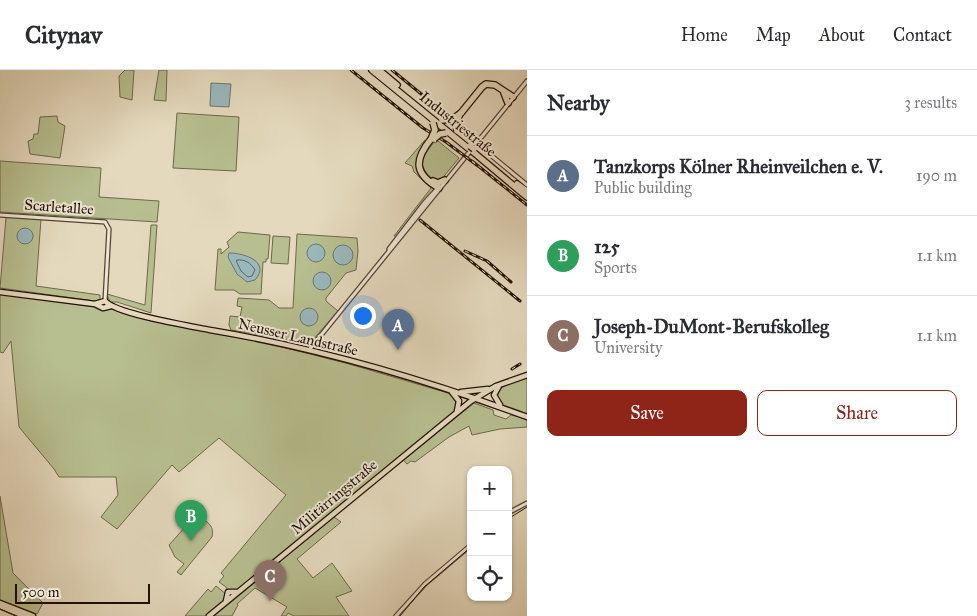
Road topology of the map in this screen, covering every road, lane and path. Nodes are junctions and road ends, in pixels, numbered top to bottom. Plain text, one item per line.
1 (372, 70) edge
2 (379, 70) edge
3 (527, 80) edge
4 (517, 92) joint
5 (508, 96) junction
6 (413, 103) junction
7 (426, 110) junction
8 (461, 113) junction
9 (432, 140) junction
10 (462, 141) junction
11 (472, 148) junction
12 (445, 180) junction
13 (434, 182) junction
14 (527, 185) edge
15 (439, 188) junction
16 (527, 191) edge
17 (527, 197) edge
18 (0, 214) edge
19 (0, 292) edge
20 (104, 303) junction
21 (312, 345) junction
22 (307, 350) junction
23 (315, 352) junction
24 (527, 375) edge
25 (498, 386) junction
26 (451, 391) junction
27 (457, 392) junction
28 (475, 398) junction
29 (502, 407) junction
30 (456, 412) junction
31 (527, 417) edge
32 (527, 503) edge
33 (512, 511) edge
34 (467, 547) edge
35 (0, 605) edge
36 (24, 616) edge
37 (33, 616) edge
38 (209, 616) edge
39 (396, 616) edge

1 - 6 highway, Industriestraße
2 - 7 highway, Industriestraße
3 - 4 street
4 - 5 highway
5 - 8 highway
5 - 11 street
6 - 9 highway, bridge
6 - 10 highway, Industriestraße
7 - 8 highway, bridge
7 - 10 highway, Industriestraße
8 - 10 highway, bridge
9 - 10 highway, bridge
9 - 13 highway
9 - 15 highway
10 - 11 highway, Industriestraße
11 - 12 street
11 - 14 street, Industriestraße
11 - 16 highway, Industriestraße
11 - 17 highway, Industriestraße
12 - 13 highway
12 - 15 street
13 - 15 highway
15 - 21 street
18 - 20 street, Scarletallee
19 - 20 main road, Neusser Landstraße
20 - 22 main road, Neusser Landstraße
21 - 22 street
21 - 23 street
22 - 23 main road, Neusser Landstraße
23 - 26 main road, Neusser Landstraße
24 - 25 main road
25 - 27 main road
25 - 28 main road, Militärringstraße
25 - 29 main road
26 - 27 main road, Neusser Landstraße
26 - 30 main road
27 - 28 main road, Neusser Landstraße
28 - 29 main road, Neusser Landstraße
28 - 30 main road, Militärringstraße
29 - 31 main road, Neusser Landstraße
30 - 38 main road, Militärringstraße
32 - 33 street
34 - 39 street
35 - 36 main road
35 - 37 main road

